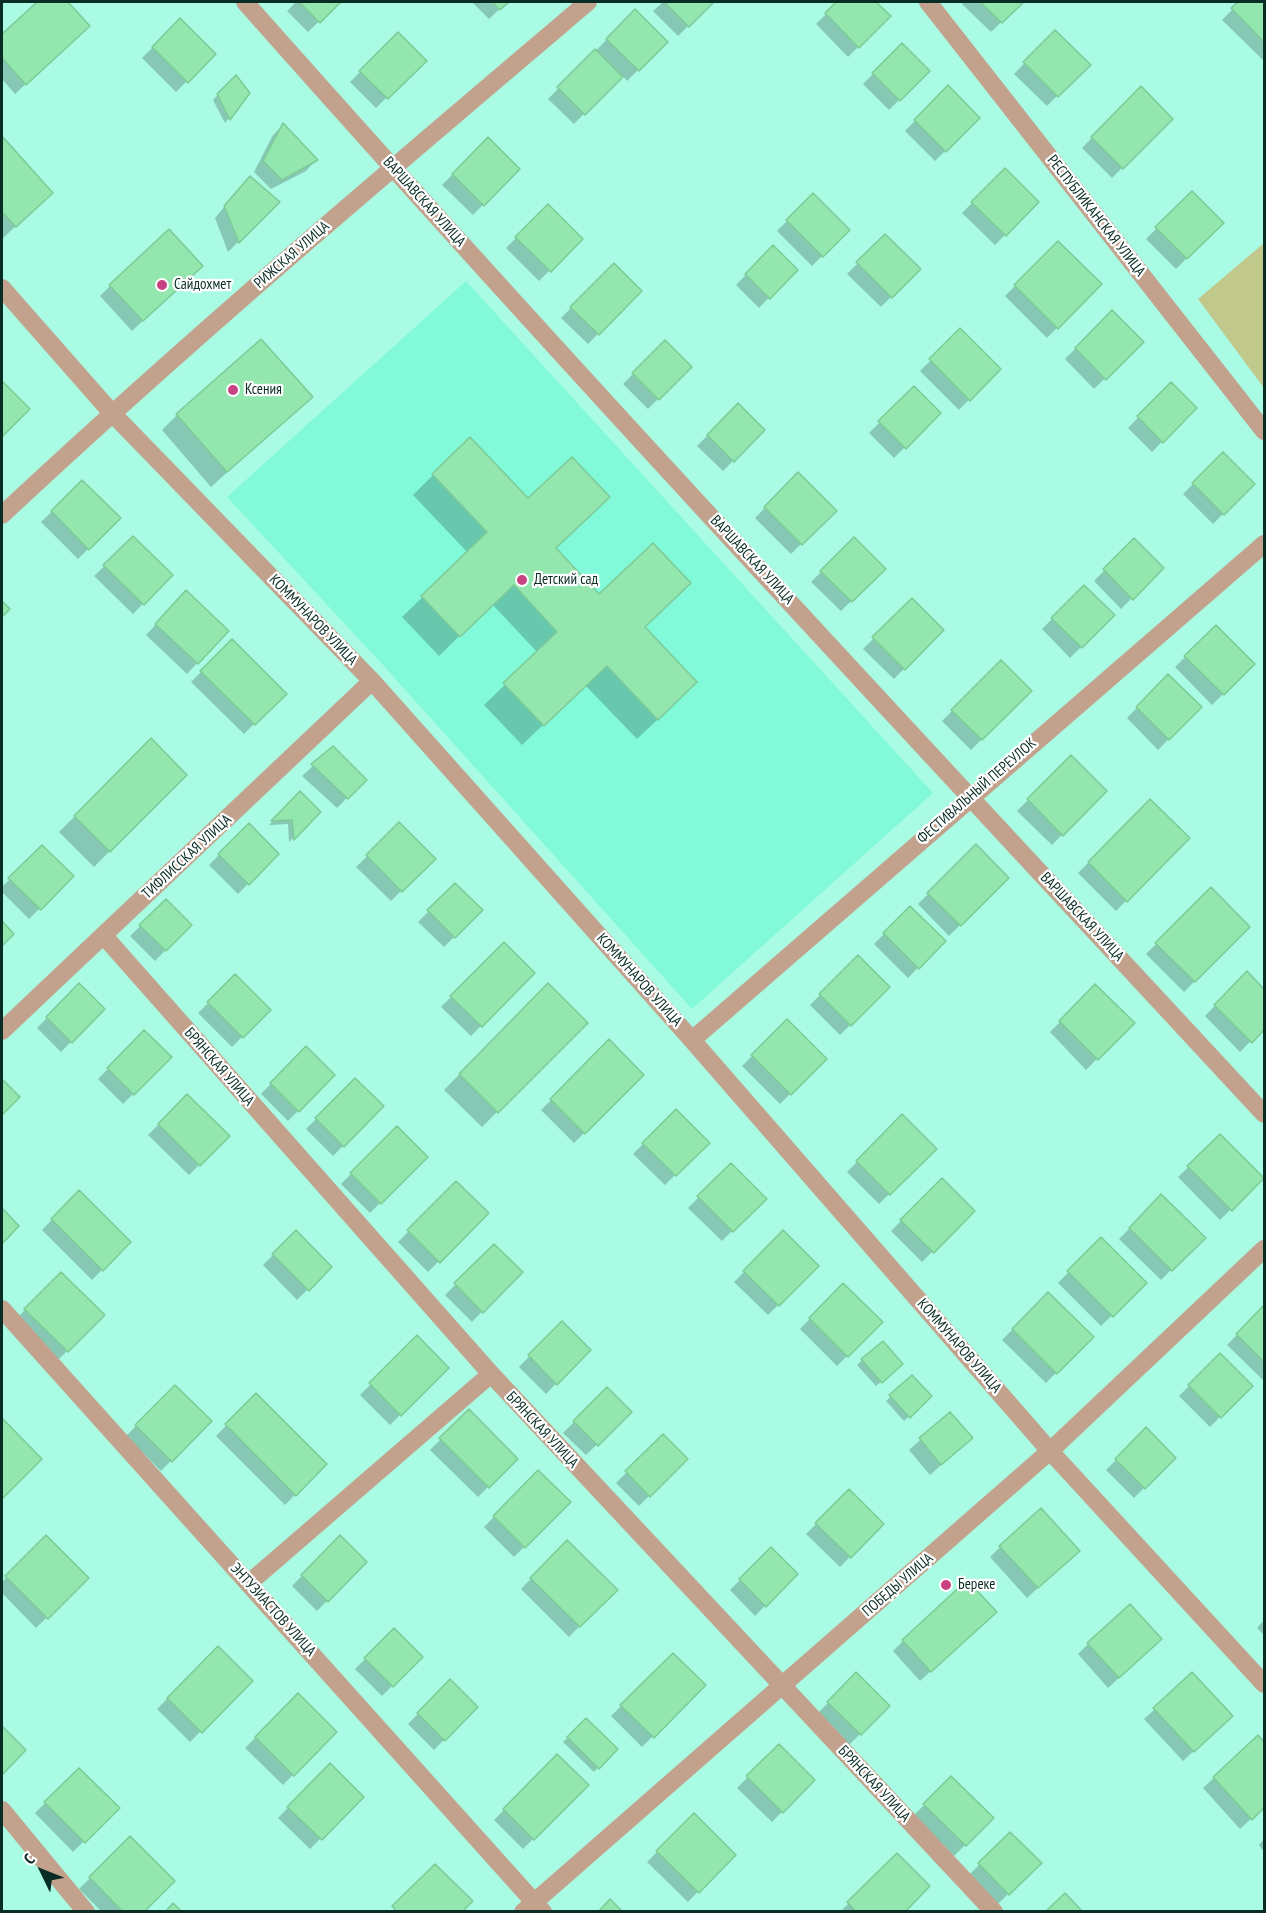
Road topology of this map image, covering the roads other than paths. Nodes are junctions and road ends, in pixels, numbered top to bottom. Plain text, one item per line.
1 (245, 2) edge
2 (588, 2) edge
3 (928, 2) edge
4 (393, 168) junction
5 (2, 288) edge
6 (111, 412) junction
7 (1264, 431) edge
8 (2, 515) edge
9 (1264, 544) edge
10 (372, 681) junction
11 (970, 797) junction
12 (104, 936) junction
13 (2, 1031) edge
14 (692, 1040) junction
15 (1264, 1114) edge
16 (1264, 1249) edge
17 (2, 1309) edge
18 (491, 1374) junction
19 (1050, 1451) junction
20 (249, 1583) junction
21 (1264, 1683) edge
22 (782, 1686) junction
23 (2, 1810) edge
24 (533, 1908) edge
25 (86, 1911) edge
26 (994, 1911) edge

1 - 4 street, ВАРШАВСКАЯ УЛИЦА
2 - 4 street, РИЖСКАЯ УЛИЦА
3 - 7 street, РЕСПУБЛИКАНСКАЯ УЛИЦА
4 - 6 street, РИЖСКАЯ УЛИЦА
4 - 11 street, ВАРШАВСКАЯ УЛИЦА
5 - 6 street, КОММУНАРОВ УЛИЦА
6 - 8 street, РИЖСКАЯ УЛИЦА
6 - 10 street, КОММУНАРОВ УЛИЦА
9 - 11 street, ФЕСТИВАЛЬНЫЙ ПЕРЕУЛОК
10 - 12 street, ТИФЛИССКАЯ УЛИЦА
10 - 14 street, КОММУНАРОВ УЛИЦА
11 - 14 street, ФЕСТИВАЛЬНЫЙ ПЕРЕУЛОК
11 - 15 street, ВАРШАВСКАЯ УЛИЦА
12 - 13 street, ТИФЛИССКАЯ УЛИЦА
12 - 18 street, БРЯНСКАЯ УЛИЦА
14 - 19 street, КОММУНАРОВ УЛИЦА
16 - 19 street, ПОБЕДЫ УЛИЦА
17 - 20 street, ЭНТУЗИАСТОВ УЛИЦА
18 - 20 street
18 - 22 street, БРЯНСКАЯ УЛИЦА
19 - 21 street, КОММУНАРОВ УЛИЦА
19 - 22 street, ПОБЕДЫ УЛИЦА
20 - 24 street, ЭНТУЗИАСТОВ УЛИЦА
22 - 24 street, ПОБЕДЫ УЛИЦА
22 - 26 street, БРЯНСКАЯ УЛИЦА
23 - 25 street

